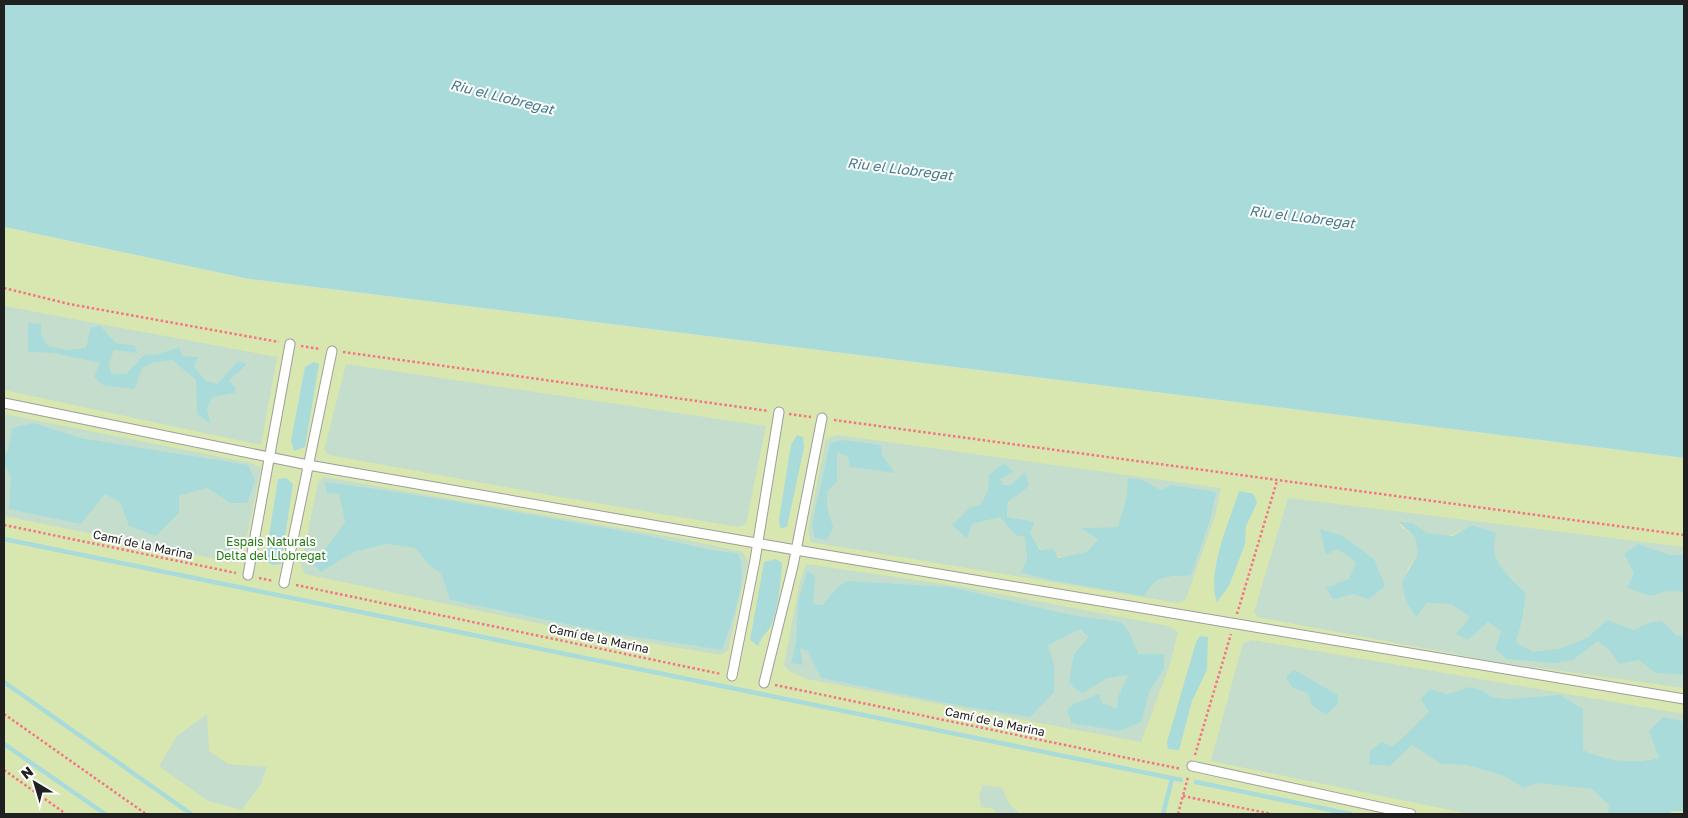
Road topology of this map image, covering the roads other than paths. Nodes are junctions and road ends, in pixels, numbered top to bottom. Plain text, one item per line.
1 (290, 344) road end
2 (332, 351) road end
3 (4, 403) edge
4 (779, 412) road end
5 (822, 418) road end
6 (270, 456) junction
7 (308, 465) junction
8 (758, 544) junction
9 (796, 550) junction
10 (248, 575) road end
11 (284, 583) road end
12 (732, 676) road end
13 (764, 683) road end
14 (1684, 699) edge
15 (1191, 769) road end
16 (1411, 814) edge

1 - 6 lane
2 - 7 lane
3 - 6 lane
4 - 8 lane
5 - 9 lane
6 - 7 lane
6 - 10 lane
7 - 8 lane
7 - 11 lane
8 - 9 lane
8 - 12 lane
9 - 13 lane
9 - 14 lane
15 - 16 lane

